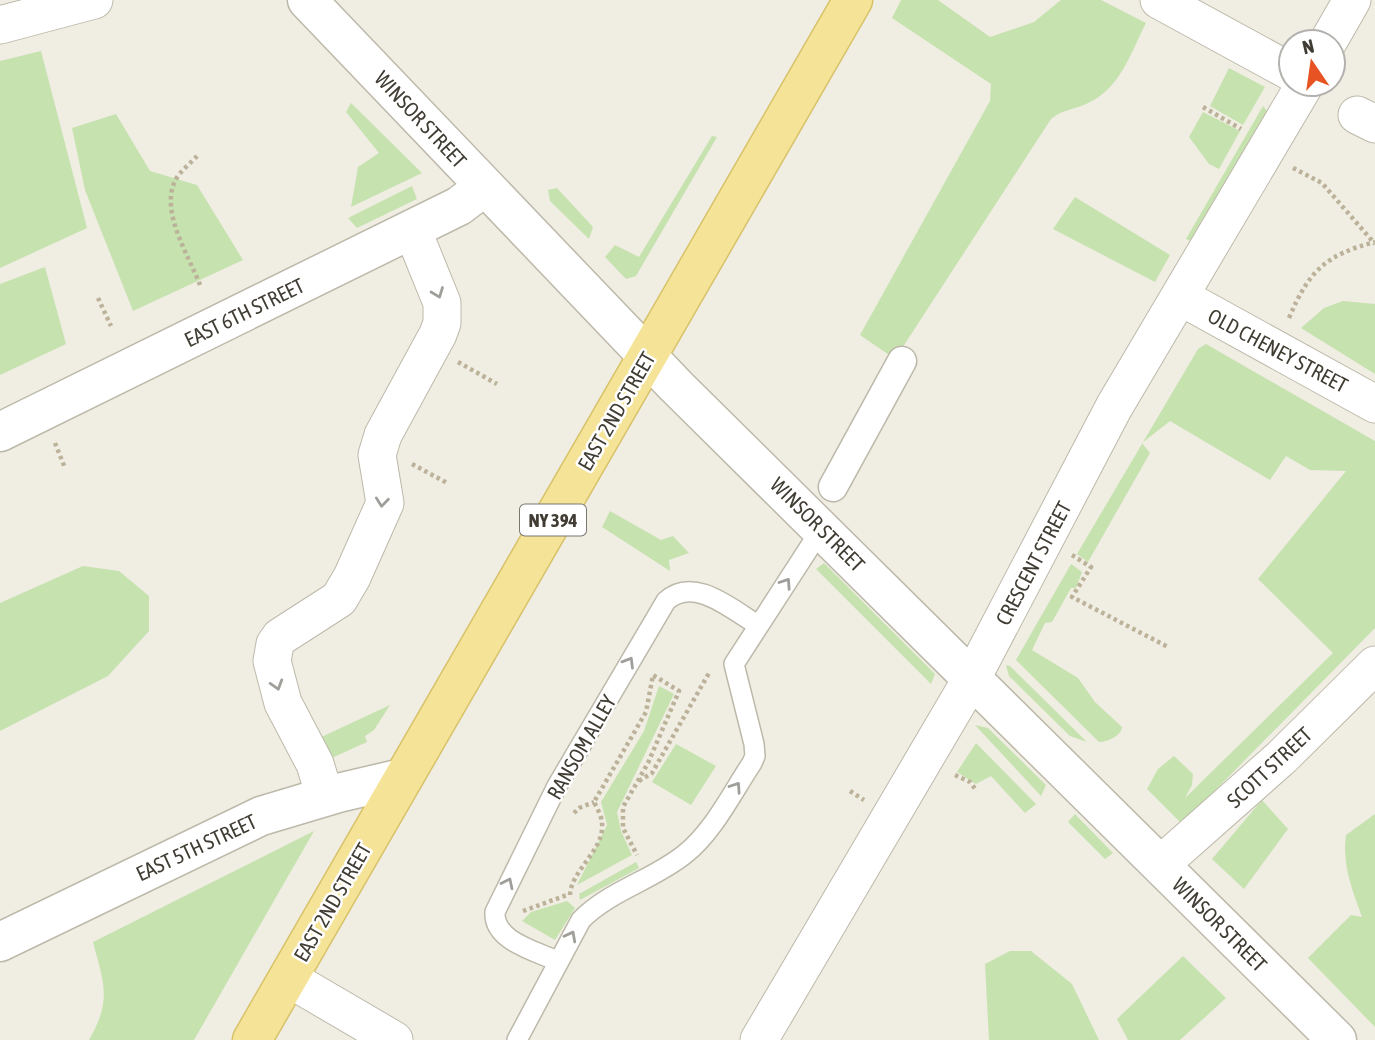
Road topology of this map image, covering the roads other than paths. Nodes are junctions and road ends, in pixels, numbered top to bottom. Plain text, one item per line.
1 (94, 0) edge
2 (853, 0) edge
3 (1159, 0) edge
4 (1353, 0) edge
5 (323, 6) edge
6 (0, 25) edge
7 (1336, 28) edge
8 (1277, 64) edge
9 (1292, 98) edge
10 (484, 187) junction
11 (412, 229) junction
12 (1181, 297) junction
13 (648, 357) junction
14 (902, 361) dead end
15 (1375, 404) edge
16 (0, 432) edge
17 (833, 487) dead end
18 (822, 528) junction
19 (758, 625) junction
20 (1375, 665) edge
21 (972, 678) junction
22 (402, 778) junction
23 (325, 797) junction
24 (1160, 865) junction
25 (0, 942) edge
26 (558, 961) junction
27 (288, 978) junction
28 (252, 1040) edge
29 (394, 1040) edge
30 (517, 1040) edge
31 (759, 1040) edge
32 (1337, 1040) edge

1 - 6 street
2 - 13 main road, EAST 2ND STREET / NY 394
3 - 8 street
4 - 7 street
5 - 10 street, WINSOR STREET
9 - 12 street, CRESCENT STREET
10 - 11 street, EAST 6TH STREET
10 - 13 street, WINSOR STREET
11 - 16 street, EAST 6TH STREET
11 -> 23 street
12 - 15 street, OLD CHENEY STREET
12 - 21 street, CRESCENT STREET
13 - 18 street, WINSOR STREET
13 - 22 main road, EAST 2ND STREET / NY 394
14 - 17 street
19 -> 18 lane
18 - 21 street, WINSOR STREET
26 -> 19 lane
26 -> 19 lane, RANSOM ALLEY
20 - 24 street, SCOTT STREET
21 - 24 street, WINSOR STREET
21 - 31 street, CRESCENT STREET
22 - 23 street, EAST 5TH STREET
22 - 27 main road, EAST 2ND STREET / NY 394
23 - 25 street, EAST 5TH STREET
24 - 32 street, WINSOR STREET
26 - 30 lane
27 - 28 main road, EAST 2ND STREET / NY 394
27 - 29 street

